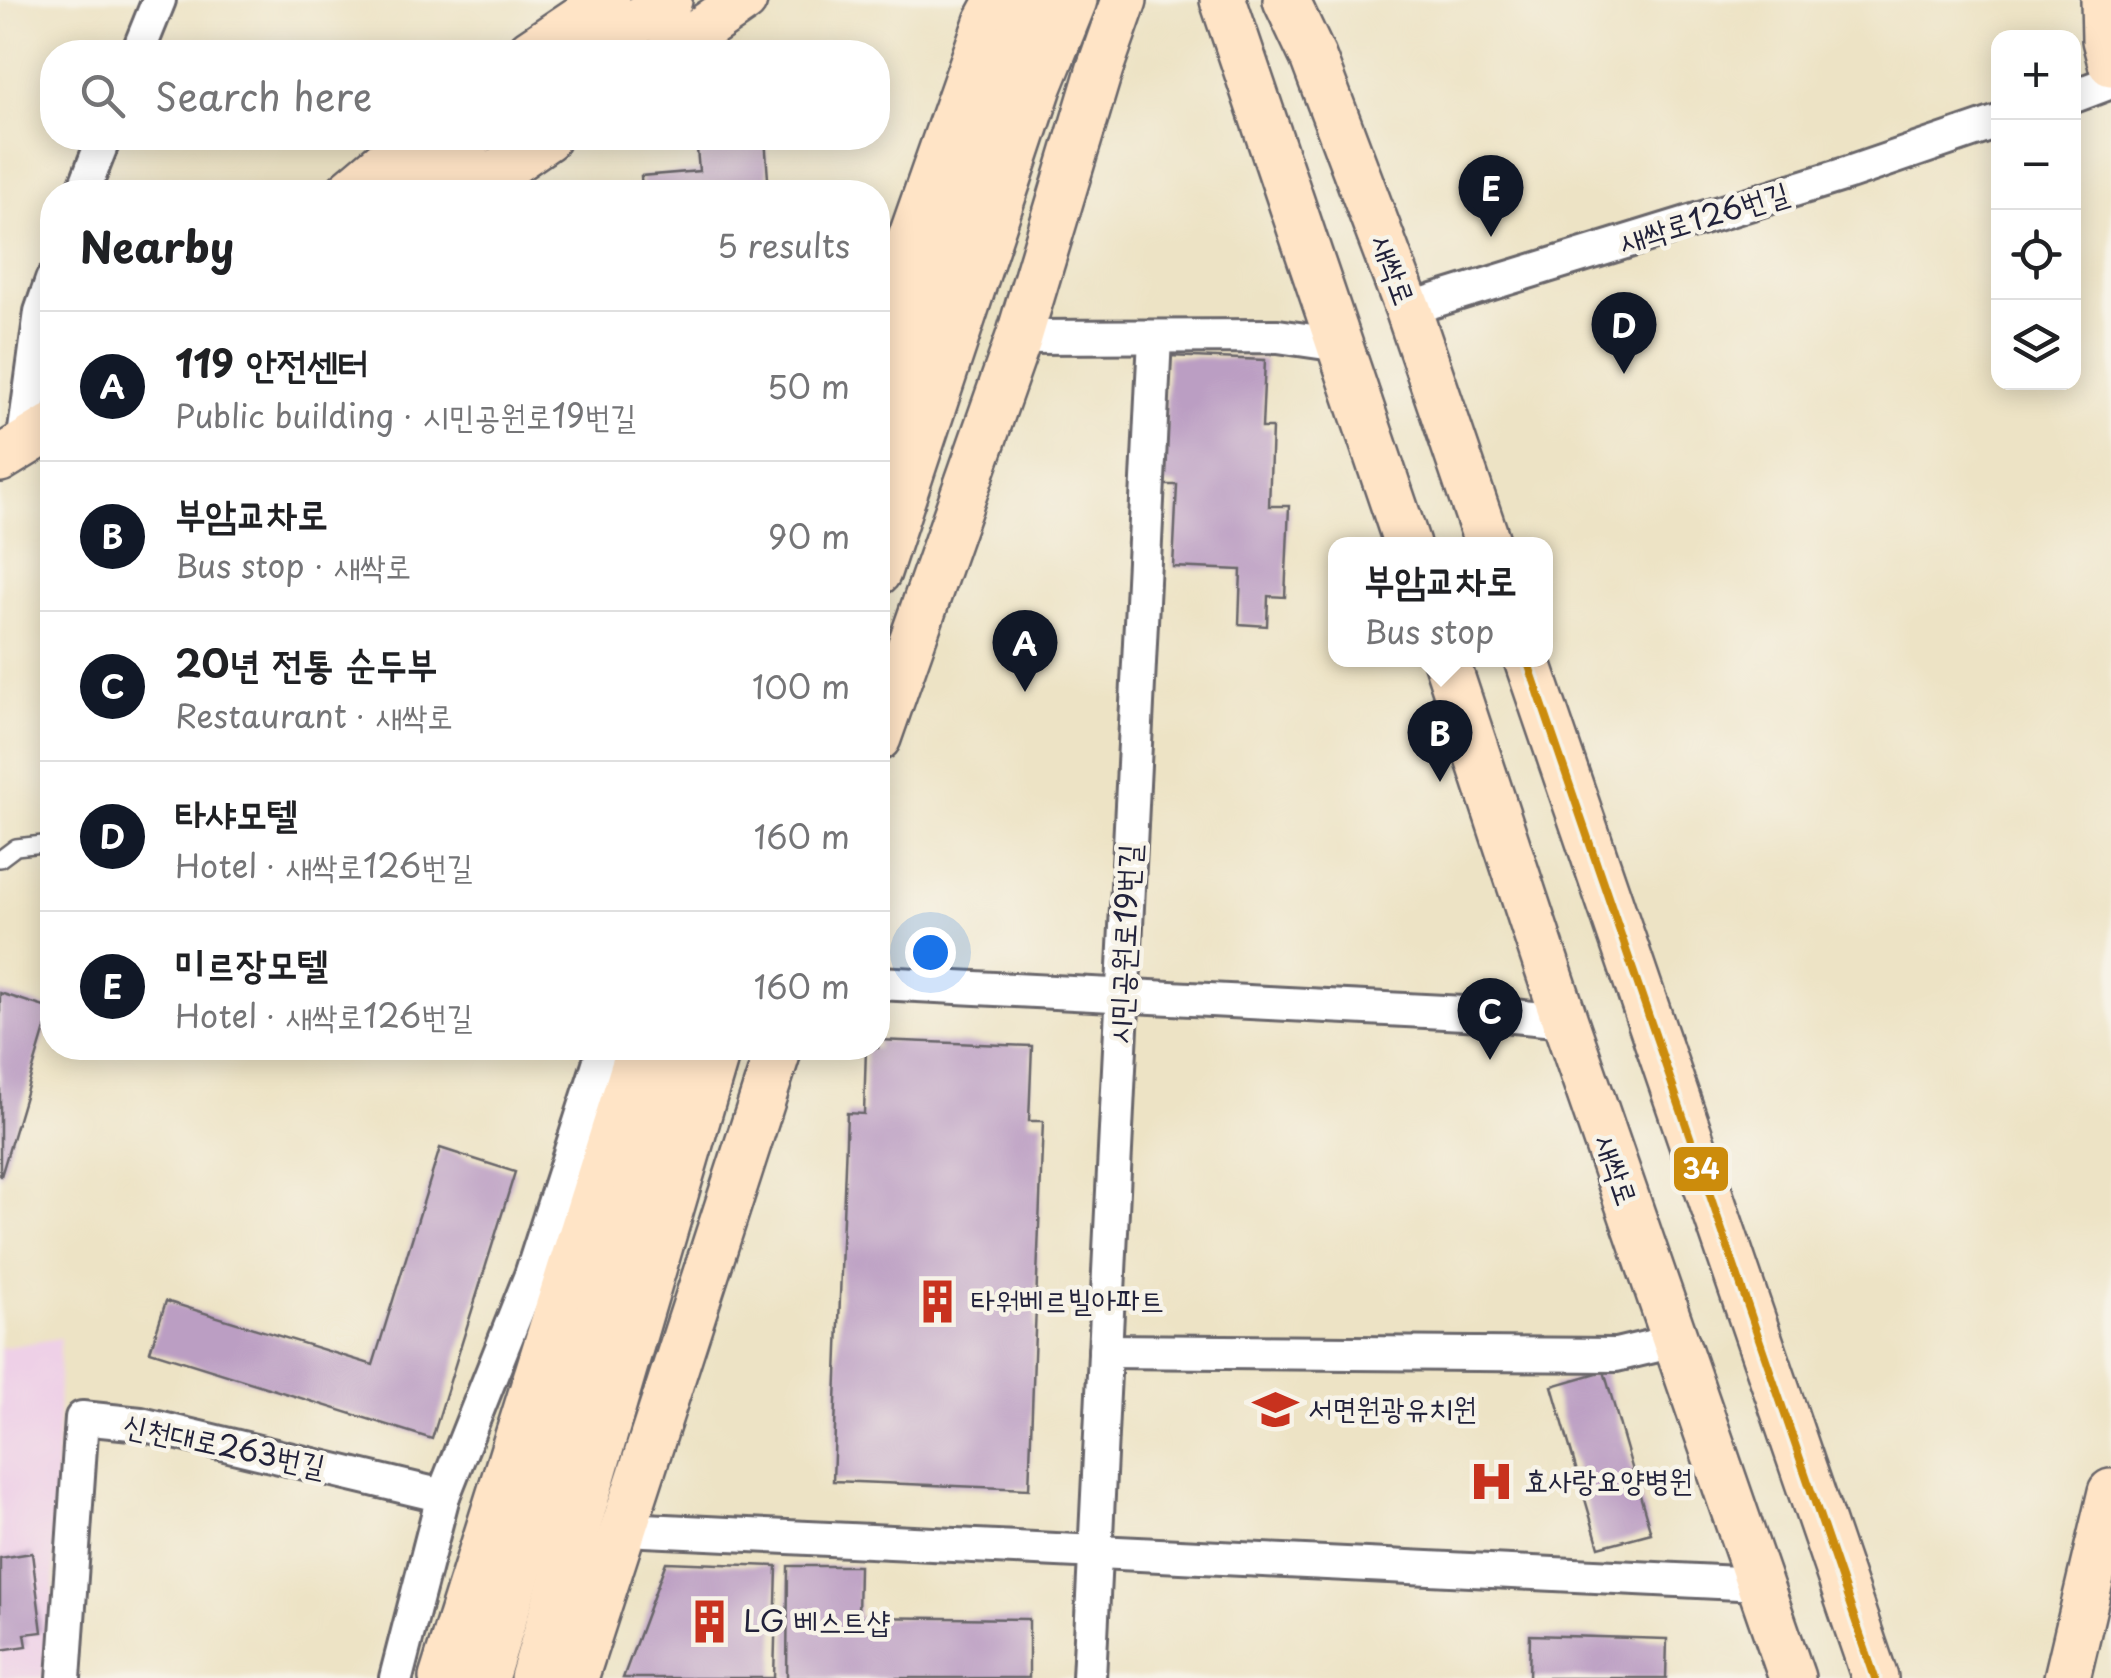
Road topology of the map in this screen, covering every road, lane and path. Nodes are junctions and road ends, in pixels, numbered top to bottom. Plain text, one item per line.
1 (159, 0) edge
2 (608, 0) edge
3 (669, 0) edge
4 (744, 0) edge
5 (999, 0) edge
6 (1034, 0) edge
7 (1074, 0) edge
8 (1124, 0) edge
9 (1223, 0) edge
10 (1286, 0) edge
11 (1308, 0) edge
12 (2104, 0) edge
13 (143, 40) edge
14 (548, 40) edge
15 (611, 40) edge
16 (686, 40) edge
17 (1314, 57) junction
18 (2111, 63) edge
19 (2111, 82) edge
20 (2081, 93) edge
21 (1991, 124) edge
22 (100, 150) edge
23 (399, 150) edge
24 (452, 150) edge
25 (530, 150) edge
26 (88, 180) edge
27 (363, 180) edge
28 (408, 180) edge
29 (486, 180) edge
30 (890, 298) edge
31 (1408, 309) junction
32 (40, 320) edge
33 (1019, 336) junction
34 (1154, 338) junction
35 (1340, 345) junction
36 (890, 419) edge
37 (25, 444) edge
38 (890, 536) edge
39 (1405, 537) edge
40 (1486, 537) edge
41 (1448, 667) edge
42 (1529, 667) edge
43 (890, 704) edge
44 (40, 845) edge
45 (0, 859) edge
46 (890, 983) edge
47 (1122, 996) junction
48 (1565, 1022) junction
49 (600, 1060) edge
50 (636, 1060) edge
51 (677, 1060) edge
52 (714, 1060) edge
53 (775, 1060) edge
54 (1675, 1342) junction
55 (1105, 1351) junction
56 (2111, 1492) edge
57 (443, 1496) junction
58 (624, 1529) junction
59 (1096, 1551) junction
60 (1759, 1584) junction
61 (64, 1678) edge
62 (396, 1678) edge
63 (442, 1678) edge
64 (485, 1678) edge
65 (533, 1678) edge
66 (574, 1678) edge
67 (1089, 1678) edge
68 (1792, 1678) edge
69 (1875, 1678) edge
70 (2067, 1678) edge

1 - 13 street
2 - 14 main road
3 - 15 main road
4 - 16 main road
5 - 30 main road
6 - 36 main road
7 - 38 main road
8 - 33 main road
9 - 35 main road
10 - 17 main road, 새싹로
11 - 17 main road
12 - 18 main road
17 - 31 main road, 새싹로
19 - 20 street
21 - 31 street, 새싹로126번길
22 - 26 street
23 - 27 main road
24 - 28 main road
25 - 29 main road
31 - 40 main road, 새싹로
32 - 37 street
33 - 34 street
33 - 43 main road
34 - 35 street
34 - 47 street, 시민공원로19번길
35 - 39 main road
41 - 48 main road, 새싹로
42 - 69 main road
44 - 45 lane
46 - 47 street
47 - 48 street
47 - 55 street, 시민공원로19번길
48 - 54 main road, 새싹로
49 - 57 street
50 - 63 main road
51 - 64 main road
52 - 65 main road
53 - 58 main road
54 - 55 street
54 - 60 main road, 새싹로
55 - 59 street, 시민공원로19번길
56 - 70 main road
57 - 61 street, 신천대로263번길
57 - 62 street
58 - 59 street
58 - 66 main road
59 - 60 street
59 - 67 street, 시민공원로19번길
60 - 68 main road, 새싹로

